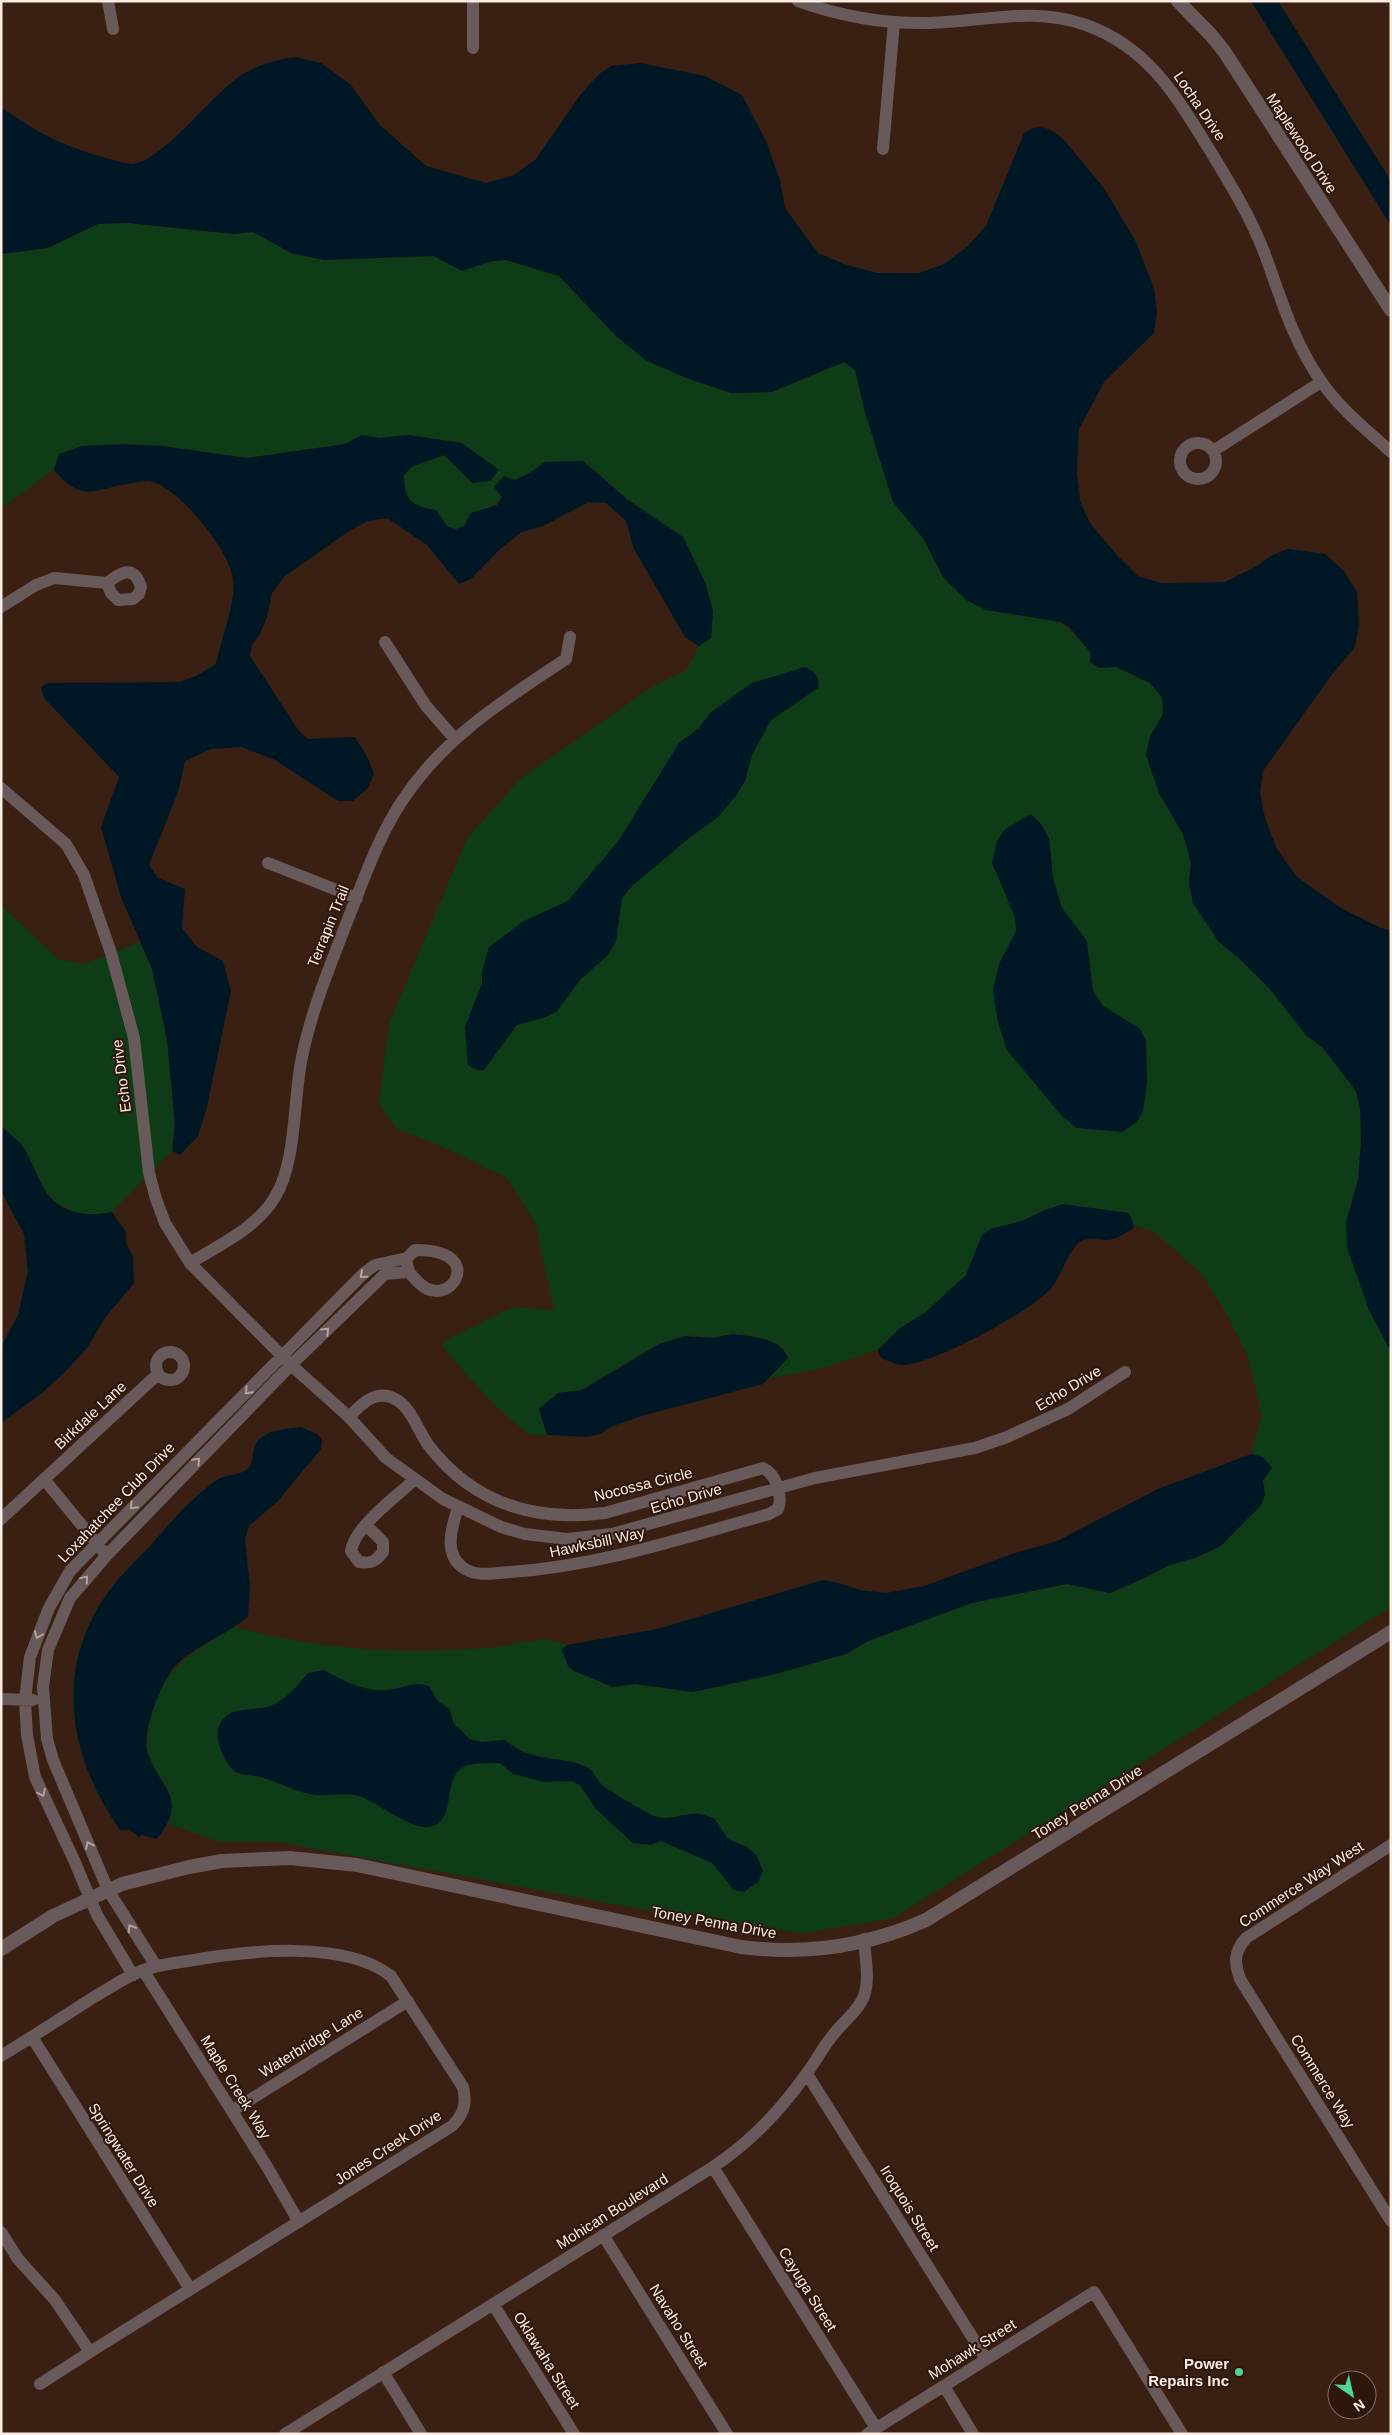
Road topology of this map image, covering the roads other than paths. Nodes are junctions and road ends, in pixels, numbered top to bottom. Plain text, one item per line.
1 (108, 1) edge
2 (473, 1) edge
3 (798, 1) edge
4 (1178, 1) edge
5 (894, 22) junction
6 (113, 29) dead end
7 (473, 48) dead end
8 (884, 149) dead end
9 (1391, 310) edge
10 (1321, 382) junction
11 (1213, 451) dead end
12 (1391, 452) edge
13 (107, 583) dead end
14 (1, 607) edge
15 (570, 636) dead end
16 (384, 642) dead end
17 (454, 738) junction
18 (1, 788) edge
19 (268, 863) dead end
20 (357, 898) junction
21 (407, 1258) junction
22 (190, 1263) junction
23 (408, 1272) junction
24 (281, 1355) junction
25 (291, 1365) junction
26 (1125, 1372) dead end
27 (158, 1374) dead end
28 (349, 1417) junction
29 (44, 1480) junction
30 (414, 1480) junction
31 (778, 1489) junction
32 (458, 1507) junction
33 (1, 1519) edge
34 (366, 1524) dead end
35 (96, 1543) junction
36 (106, 1555) junction
37 (1391, 1632) edge
38 (1, 1700) edge
39 (25, 1700) junction
40 (43, 1701) junction
41 (1391, 1845) edge
42 (108, 1890) junction
43 (90, 1898) junction
44 (864, 1939) junction
45 (1, 1949) edge
46 (1235, 1956) joint
47 (144, 1970) junction
48 (408, 2001) junction
49 (32, 2037) junction
50 (1, 2056) edge
51 (807, 2074) junction
52 (232, 2111) junction
53 (713, 2167) junction
54 (1391, 2221) edge
55 (299, 2222) junction
56 (1, 2232) edge
57 (603, 2235) junction
58 (190, 2289) junction
59 (493, 2304) junction
60 (90, 2352) junction
61 (986, 2359) junction
62 (383, 2372) junction
63 (40, 2384) dead end
64 (944, 2386) junction
65 (872, 2431) edge
66 (285, 2434) edge
67 (422, 2434) edge
68 (574, 2434) edge
69 (727, 2434) edge
70 (973, 2434) edge
71 (1182, 2434) edge

1 - 6 street
2 - 7 street
3 - 5 street, Locha Drive
4 - 9 street, Maplewood Drive
5 - 8 street
5 - 10 street, Locha Drive
10 - 11 street
10 - 12 street, Locha Drive
13 - 14 street
15 - 17 street, Terrapin Trail
16 - 17 street
17 - 20 street, Terrapin Trail
18 - 22 street, Echo Drive
19 - 20 street
20 - 22 street, Terrapin Trail
21 - 23 street
21 - 23 street
21 -> 24 street
22 - 24 street, Echo Drive
25 -> 23 street
24 - 25 street, Echo Drive
24 -> 35 street, Loxahatchee Club Drive
25 - 28 street, Echo Drive
36 -> 25 street, Loxahatchee Club Drive
26 - 31 street, Echo Drive
27 - 29 street, Birkdale Lane
28 - 30 street, Echo Drive
28 - 31 street, Nocossa Circle
29 - 33 street, Birkdale Lane
29 - 35 street
30 - 32 street, Echo Drive
30 - 34 street
31 - 32 street, Echo Drive
31 - 32 street, Hawksbill Way
35 - 36 street
35 -> 39 street, Loxahatchee Club Drive
40 -> 36 street, Loxahatchee Club Drive
37 - 44 street, Toney Penna Drive
38 - 39 street
39 - 40 street
39 -> 43 street, Loxahatchee Club Drive
42 -> 40 street, Loxahatchee Club Drive
41 - 46 street, Commerce Way West
42 - 43 street, Toney Penna Drive
42 - 44 street, Toney Penna Drive
47 -> 42 street, Maple Creek Way
43 - 45 street, Toney Penna Drive
43 - 47 street, Maple Creek Way
44 - 51 street, Mohican Boulevard
46 - 54 street, Commerce Way
47 - 48 street, Jones Creek Drive
47 - 49 street, Jones Creek Drive
47 - 52 street, Maple Creek Way
48 - 52 street, Waterbridge Lane
48 - 55 street, Jones Creek Drive
49 - 50 street, Jones Creek Drive
49 - 58 street, Springwater Drive
51 - 53 street, Mohican Boulevard
51 - 61 street, Iroquois Street
52 - 55 street, Maple Creek Way
53 - 57 street, Mohican Boulevard
53 - 65 street, Cayuga Street
55 - 58 street, Jones Creek Drive
56 - 60 street
57 - 59 street, Mohican Boulevard
57 - 69 street, Navaho Street
58 - 60 street, Jones Creek Drive
59 - 62 street, Mohican Boulevard
59 - 68 street, Oklawaha Street
60 - 63 street, Jones Creek Drive
61 - 64 street, Mohawk Street
61 - 71 street, Mohawk Street
62 - 66 street, Mohican Boulevard
62 - 67 street
64 - 65 street, Mohawk Street
64 - 70 street

